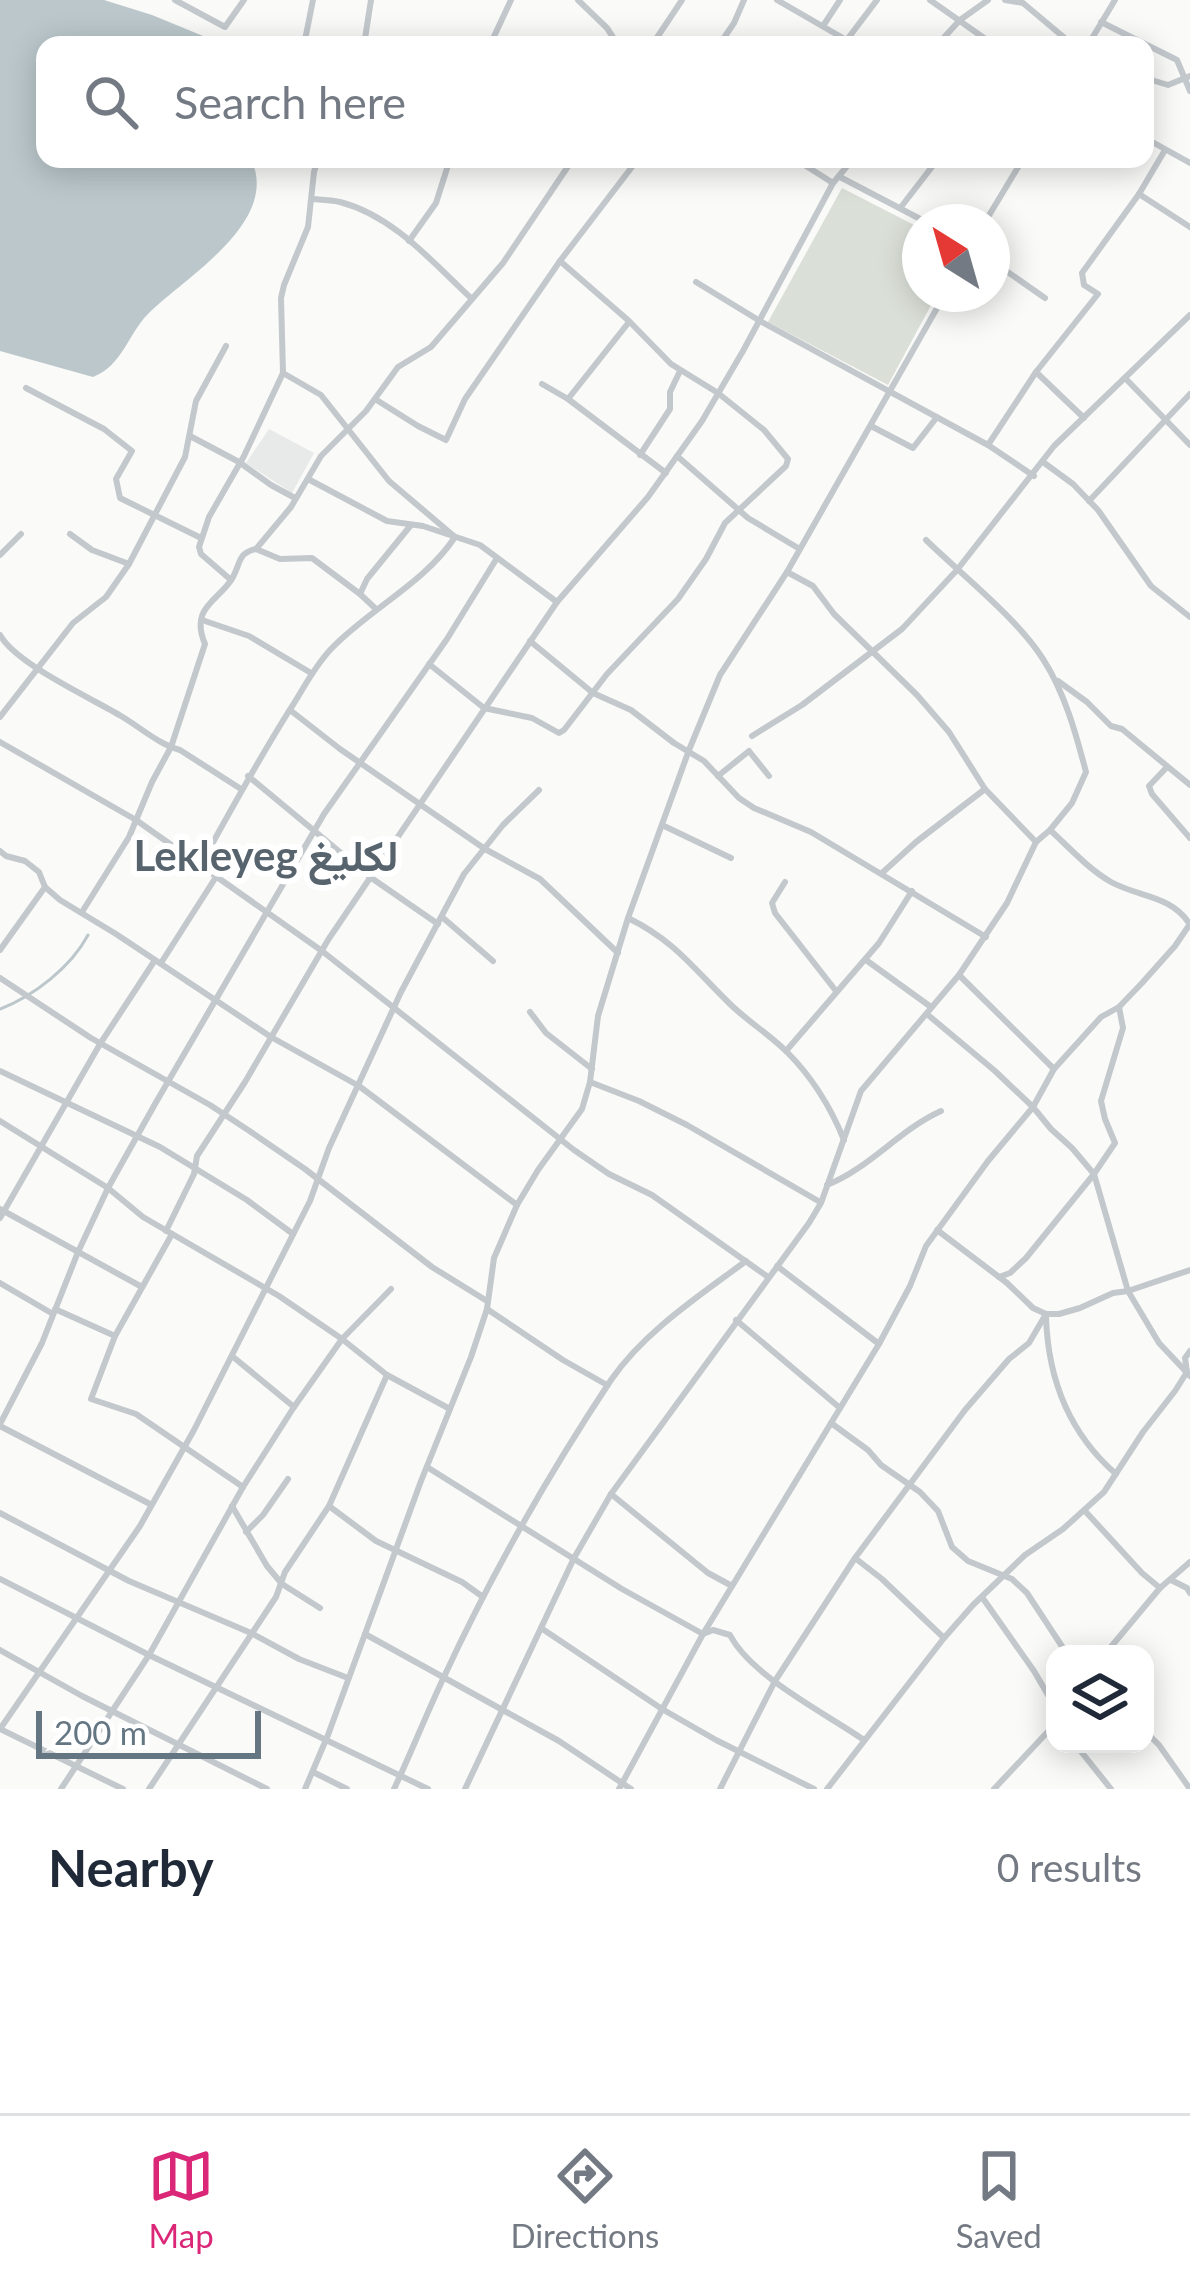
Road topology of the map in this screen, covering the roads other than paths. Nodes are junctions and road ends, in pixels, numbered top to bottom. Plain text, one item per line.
1 (176, 0) edge
2 (244, 0) edge
3 (313, 0) edge
4 (371, 0) edge
5 (511, 0) edge
6 (578, 0) edge
7 (682, 0) edge
8 (744, 0) edge
9 (777, 0) edge
10 (840, 0) edge
11 (877, 0) edge
12 (930, 0) edge
13 (988, 0) edge
14 (1005, 0) edge
15 (1024, 1) edge
16 (1110, 2) edge
17 (960, 20) junction
18 (1101, 22) junction
19 (823, 26) junction
20 (306, 36) edge
21 (365, 36) edge
22 (494, 36) edge
23 (612, 36) edge
24 (658, 36) edge
25 (725, 36) edge
26 (838, 36) edge
27 (853, 36) edge
28 (945, 36) edge
29 (982, 36) edge
30 (1063, 36) edge
31 (1093, 36) edge
32 (1129, 36) edge
33 (1154, 48) edge
34 (1188, 78) edge
35 (1154, 81) edge
36 (1190, 91) edge
37 (1154, 143) edge
38 (1165, 150) junction
39 (1190, 164) edge
40 (317, 168) edge
41 (447, 168) edge
42 (568, 168) edge
43 (631, 168) edge
44 (813, 168) edge
45 (846, 168) edge
46 (931, 168) edge
47 (1018, 168) edge
48 (836, 180) junction
49 (1139, 194) junction
50 (312, 199) junction
51 (997, 204) edge
52 (901, 207) joint
53 (1190, 227) edge
54 (410, 241) junction
55 (560, 261) junction
56 (1010, 274) edge
57 (696, 282) dead end
58 (1045, 298) dead end
59 (472, 299) junction
60 (935, 312) edge
61 (1190, 315) edge
62 (629, 321) junction
63 (760, 321) junction
64 (226, 346) dead end
65 (680, 371) junction
66 (1036, 372) junction
67 (284, 374) junction
68 (1126, 379) junction
69 (542, 384) dead end
70 (26, 388) dead end
71 (889, 392) junction
72 (718, 393) junction
73 (1190, 394) edge
74 (375, 399) junction
75 (568, 399) junction
76 (937, 416) junction
77 (1084, 418) junction
78 (1167, 419) junction
79 (872, 426) junction
80 (348, 429) junction
81 (190, 436) junction
82 (988, 445) junction
83 (1190, 445) edge
84 (640, 455) junction
85 (677, 456) junction
86 (239, 462) junction
87 (1043, 462) junction
88 (666, 473) junction
89 (1034, 476) junction
90 (308, 479) junction
91 (296, 499) junction
92 (1089, 501) junction
93 (739, 511) junction
94 (155, 517) junction
95 (412, 524) junction
96 (20, 534) dead end
97 (70, 534) dead end
98 (455, 537) junction
99 (202, 538) junction
100 (926, 540) dead end
101 (800, 548) junction
102 (256, 549) junction
103 (0, 555) edge
104 (496, 558) junction
105 (129, 564) junction
106 (957, 570) junction
107 (787, 572) junction
108 (231, 580) junction
109 (360, 594) junction
110 (557, 602) junction
111 (377, 610) junction
112 (1190, 617) edge
113 (202, 620) junction
114 (0, 635) edge
115 (530, 641) junction
116 (873, 653) junction
117 (429, 664) junction
118 (38, 667) junction
119 (311, 673) junction
120 (1055, 679) junction
121 (593, 692) junction
122 (484, 708) junction
123 (290, 710) junction
124 (0, 717) edge
125 (752, 736) dead end
126 (0, 742) edge
127 (171, 747) junction
128 (689, 750) junction
129 (361, 765) junction
130 (1168, 766) junction
131 (248, 776) junction
132 (718, 776) junction
133 (769, 776) dead end
134 (1190, 785) edge
135 (241, 789) junction
136 (985, 789) junction
137 (538, 790) dead end
138 (420, 802) junction
139 (136, 820) junction
140 (662, 825) junction
141 (1050, 830) junction
142 (315, 832) junction
143 (1190, 838) edge
144 (1036, 842) junction
145 (485, 849) junction
146 (0, 850) edge
147 (731, 857) dead end
148 (200, 866) junction
149 (882, 874) junction
150 (216, 877) junction
151 (370, 877) junction
152 (785, 882) dead end
153 (45, 887) junction
154 (912, 891) junction
155 (82, 912) junction
156 (266, 913) junction
157 (628, 918) junction
158 (440, 920) junction
159 (1190, 924) edge
160 (986, 937) junction
161 (0, 950) edge
162 (322, 951) junction
163 (617, 953) junction
164 (866, 960) junction
165 (493, 961) dead end
166 (158, 962) junction
167 (959, 975) junction
168 (0, 978) edge
169 (838, 993) junction
170 (216, 1001) junction
171 (1119, 1006) junction
172 (394, 1009) junction
173 (930, 1011) junction
174 (530, 1012) dead end
175 (271, 1037) junction
176 (100, 1044) junction
177 (786, 1051) junction
178 (592, 1069) junction
179 (1054, 1069) junction
180 (0, 1071) edge
181 (168, 1082) junction
182 (590, 1082) junction
183 (359, 1086) junction
184 (66, 1104) junction
185 (1033, 1107) junction
186 (941, 1111) dead end
187 (222, 1113) junction
188 (0, 1121) edge
189 (137, 1135) junction
190 (561, 1138) junction
191 (844, 1141) junction
192 (40, 1145) junction
193 (195, 1167) junction
194 (1094, 1174) junction
195 (317, 1178) junction
196 (827, 1185) junction
197 (108, 1188) junction
198 (821, 1203) junction
199 (518, 1204) junction
200 (2, 1213) edge
201 (937, 1230) junction
202 (169, 1232) junction
203 (293, 1234) junction
204 (78, 1252) junction
205 (746, 1261) junction
206 (778, 1266) junction
207 (1190, 1270) edge
208 (768, 1277) junction
209 (999, 1277) junction
210 (0, 1283) edge
211 (142, 1287) junction
212 (391, 1289) dead end
213 (267, 1290) junction
214 (1128, 1292) junction
215 (487, 1305) junction
216 (54, 1312) junction
217 (1046, 1313) junction
218 (736, 1320) junction
219 (115, 1336) junction
220 (342, 1339) junction
221 (879, 1344) junction
222 (1190, 1352) edge
223 (231, 1355) junction
224 (1188, 1374) edge
225 (387, 1375) junction
226 (607, 1385) junction
227 (294, 1407) junction
228 (840, 1408) junction
229 (450, 1409) junction
230 (831, 1423) junction
231 (0, 1425) edge
232 (185, 1445) junction
233 (427, 1466) junction
234 (1116, 1474) junction
235 (288, 1479) dead end
236 (908, 1484) junction
237 (243, 1486) junction
238 (611, 1494) junction
239 (151, 1504) junction
240 (329, 1506) junction
241 (232, 1507) junction
242 (1085, 1511) junction
243 (0, 1513) edge
244 (522, 1524) junction
245 (246, 1532) junction
246 (396, 1548) junction
247 (574, 1558) junction
248 (854, 1558) junction
249 (1190, 1562) edge
250 (110, 1570) junction
251 (1005, 1576) junction
252 (0, 1579) edge
253 (1171, 1580) junction
254 (282, 1584) junction
255 (732, 1586) junction
256 (1160, 1588) junction
257 (1190, 1593) edge
258 (982, 1597) junction
259 (484, 1598) junction
260 (177, 1601) junction
261 (320, 1608) dead end
262 (76, 1618) junction
263 (541, 1628) junction
264 (251, 1633) junction
265 (364, 1634) junction
266 (703, 1634) junction
267 (944, 1638) junction
268 (1061, 1645) edge
269 (1112, 1645) edge
270 (0, 1650) edge
271 (149, 1655) junction
272 (38, 1671) junction
273 (348, 1678) junction
274 (443, 1678) junction
275 (775, 1681) junction
276 (214, 1687) junction
277 (1046, 1692) edge
278 (662, 1709) junction
279 (111, 1711) junction
280 (502, 1711) junction
281 (0, 1729) edge
282 (1046, 1734) edge
283 (1154, 1739) edge
284 (865, 1740) junction
285 (326, 1741) junction
286 (180, 1745) junction
287 (739, 1751) junction
288 (1082, 1753) edge
289 (76, 1766) junction
290 (312, 1772) junction
291 (400, 1777) junction
292 (621, 1786) edge
293 (1188, 1786) edge
294 (61, 1789) edge
295 (123, 1789) edge
296 (149, 1789) edge
297 (268, 1789) edge
298 (305, 1789) edge
299 (347, 1789) edge
300 (394, 1789) edge
301 (428, 1789) edge
302 (465, 1789) edge
303 (631, 1789) edge
304 (720, 1789) edge
305 (814, 1789) edge
306 (827, 1789) edge
307 (994, 1789) edge
308 (1111, 1789) edge

1 - 2 street
3 - 20 street
4 - 21 street
5 - 22 street
6 - 23 street
7 - 24 street
8 - 25 street
9 - 19 street
10 - 19 street
11 - 27 street
12 - 17 street
13 - 17 street
14 - 15 street
15 - 30 street
16 - 18 street
17 - 28 street
17 - 29 street
18 - 31 street
18 - 32 street
19 - 26 street
33 - 34 street
34 - 35 street
34 - 36 street
37 - 38 street
38 - 39 street
38 - 49 street
40 - 50 street
41 - 54 street
42 - 59 street
43 - 55 street
44 - 48 street
45 - 48 street
46 - 52 street
47 - 51 street
48 - 52 street
48 - 63 street
49 - 53 street
49 - 66 street
50 - 54 street
50 - 67 street
54 - 59 street
55 - 62 street
55 - 74 street
56 - 58 street
57 - 63 street
59 - 74 street
60 - 71 street
61 - 68 street
62 - 65 street
62 - 75 street
63 - 71 street
63 - 72 street
64 - 81 street
65 - 72 street
65 - 84 street
66 - 77 street
66 - 82 street
67 - 80 street
67 - 86 street
68 - 77 street
68 - 78 street
69 - 75 street
70 - 94 street
71 - 76 street
71 - 79 street
72 - 85 street
72 - 93 street
73 - 78 street
74 - 80 street
75 - 84 street
76 - 79 street
76 - 82 street
77 - 87 street
78 - 83 street
78 - 92 street
79 - 101 street
80 - 90 street
80 - 98 street
81 - 86 street
81 - 94 street
82 - 89 street
84 - 88 street
85 - 88 street
85 - 93 street
86 - 91 street
86 - 99 street
87 - 89 street
87 - 92 street
88 - 110 street
89 - 106 street
90 - 91 street
90 - 95 street
91 - 102 street
92 - 112 street
93 - 101 street
93 - 121 street
94 - 99 street
94 - 105 street
95 - 98 street
95 - 109 street
96 - 103 street
97 - 105 street
98 - 104 street
98 - 111 street
99 - 108 street
100 - 106 street
101 - 107 street
102 - 108 street
102 - 109 street
104 - 110 street
104 - 117 street
105 - 118 street
106 - 116 street
106 - 120 street
107 - 116 street
107 - 128 street
108 - 113 street
109 - 111 street
110 - 115 street
111 - 119 street
113 - 119 street
113 - 127 street
114 - 118 street
115 - 121 street
115 - 122 street
116 - 125 street
116 - 136 street
117 - 122 street
117 - 129 street
118 - 124 street
118 - 127 street
119 - 123 street
120 - 130 street
120 - 141 street
121 - 122 street
121 - 128 street
122 - 138 street
123 - 129 street
123 - 131 street
126 - 139 street
127 - 135 street
127 - 139 street
128 - 132 street
128 - 140 street
129 - 138 street
129 - 142 street
130 - 134 street
130 - 143 street
131 - 135 street
131 - 142 street
132 - 133 street
132 - 149 street
135 - 148 street
136 - 144 street
136 - 149 street
137 - 145 street
138 - 145 street
138 - 151 street
139 - 148 street
139 - 155 street
140 - 147 street
140 - 157 street
141 - 144 street
141 - 159 street
142 - 151 street
142 - 156 street
144 - 160 street
145 - 158 street
145 - 163 street
146 - 153 street
148 - 150 street
149 - 154 street
150 - 156 street
150 - 166 street
151 - 158 street
151 - 162 street
152 - 169 street
153 - 155 street
153 - 161 street
154 - 160 street
154 - 164 street
155 - 166 street
156 - 162 street
156 - 170 street
157 - 163 street
157 - 177 street
158 - 165 street
158 - 172 street
159 - 171 street
160 - 167 street
162 - 172 street
162 - 175 street
163 - 178 street
164 - 169 street
164 - 173 street
166 - 170 street
166 - 176 street
167 - 173 street
167 - 179 street
168 - 176 street
169 - 177 street
170 - 175 street
170 - 181 street
171 - 179 street
171 - 194 street
172 - 183 street
172 - 190 street
173 - 185 street
173 - 191 street
174 - 178 street
175 - 183 street
175 - 187 street
176 - 181 street
176 - 184 street
177 - 191 street
178 - 182 street
179 - 185 street
180 - 184 street
181 - 187 street
181 - 189 street
182 - 190 street
182 - 198 street
183 - 195 street
183 - 199 street
184 - 189 street
184 - 192 street
185 - 194 street
185 - 201 street
186 - 196 street
187 - 193 street
187 - 195 street
188 - 192 street
189 - 193 street
189 - 197 street
190 - 199 street
190 - 205 street
191 - 196 street
192 - 197 street
192 - 200 street
193 - 202 street
193 - 203 street
194 - 209 street
194 - 214 street
195 - 203 street
195 - 215 street
196 - 198 street
197 - 202 street
197 - 204 street
198 - 206 street
199 - 215 street
200 - 204 street
201 - 209 street
201 - 221 street
202 - 211 street
202 - 213 street
203 - 213 street
204 - 211 street
204 - 216 street
205 - 208 street
205 - 226 street
206 - 208 street
206 - 221 street
207 - 214 street
208 - 218 street
209 - 217 street
210 - 216 street
211 - 219 street
212 - 220 street
213 - 220 street
213 - 223 street
214 - 217 street
214 - 224 street
215 - 226 street
215 - 229 street
216 - 219 street
216 - 231 street
217 - 234 street
217 - 236 street
218 - 228 street
218 - 238 street
219 - 232 street
220 - 225 street
220 - 227 street
221 - 228 street
222 - 224 street
223 - 227 street
223 - 232 street
224 - 234 street
225 - 229 street
225 - 240 street
226 - 244 street
227 - 237 street
228 - 230 street
229 - 233 street
230 - 236 street
230 - 255 street
231 - 239 street
232 - 237 street
232 - 239 street
233 - 244 street
233 - 246 street
234 - 242 street
235 - 245 street
236 - 248 street
236 - 251 street
237 - 241 street
238 - 247 street
238 - 255 street
239 - 250 street
240 - 246 street
240 - 254 street
241 - 245 street
241 - 260 street
242 - 251 street
242 - 256 street
243 - 250 street
244 - 247 street
244 - 259 street
245 - 254 street
246 - 259 street
246 - 265 street
247 - 263 street
247 - 266 street
248 - 267 street
248 - 275 street
249 - 253 street
250 - 260 street
250 - 262 street
251 - 258 street
251 - 268 street
252 - 262 street
253 - 256 street
253 - 257 street
254 - 261 street
254 - 264 street
255 - 266 street
256 - 269 street
258 - 267 street
258 - 277 street
259 - 274 street
260 - 264 street
260 - 271 street
262 - 271 street
262 - 272 street
263 - 278 street
263 - 280 street
264 - 273 street
264 - 276 street
265 - 273 street
265 - 274 street
266 - 275 street
266 - 278 street
267 - 284 street
270 - 272 street
271 - 276 street
271 - 279 street
272 - 279 street
272 - 281 street
273 - 285 street
274 - 280 street
274 - 291 street
275 - 284 street
275 - 287 street
276 - 285 street
276 - 286 street
278 - 287 street
278 - 292 street
279 - 286 street
279 - 289 street
280 - 292 street
280 - 302 street
281 - 289 street
282 - 307 street
283 - 293 street
284 - 306 street
285 - 290 street
285 - 291 street
286 - 296 street
286 - 297 street
287 - 304 street
287 - 305 street
288 - 308 street
289 - 294 street
289 - 295 street
290 - 298 street
290 - 299 street
291 - 300 street
291 - 301 street
292 - 303 street

